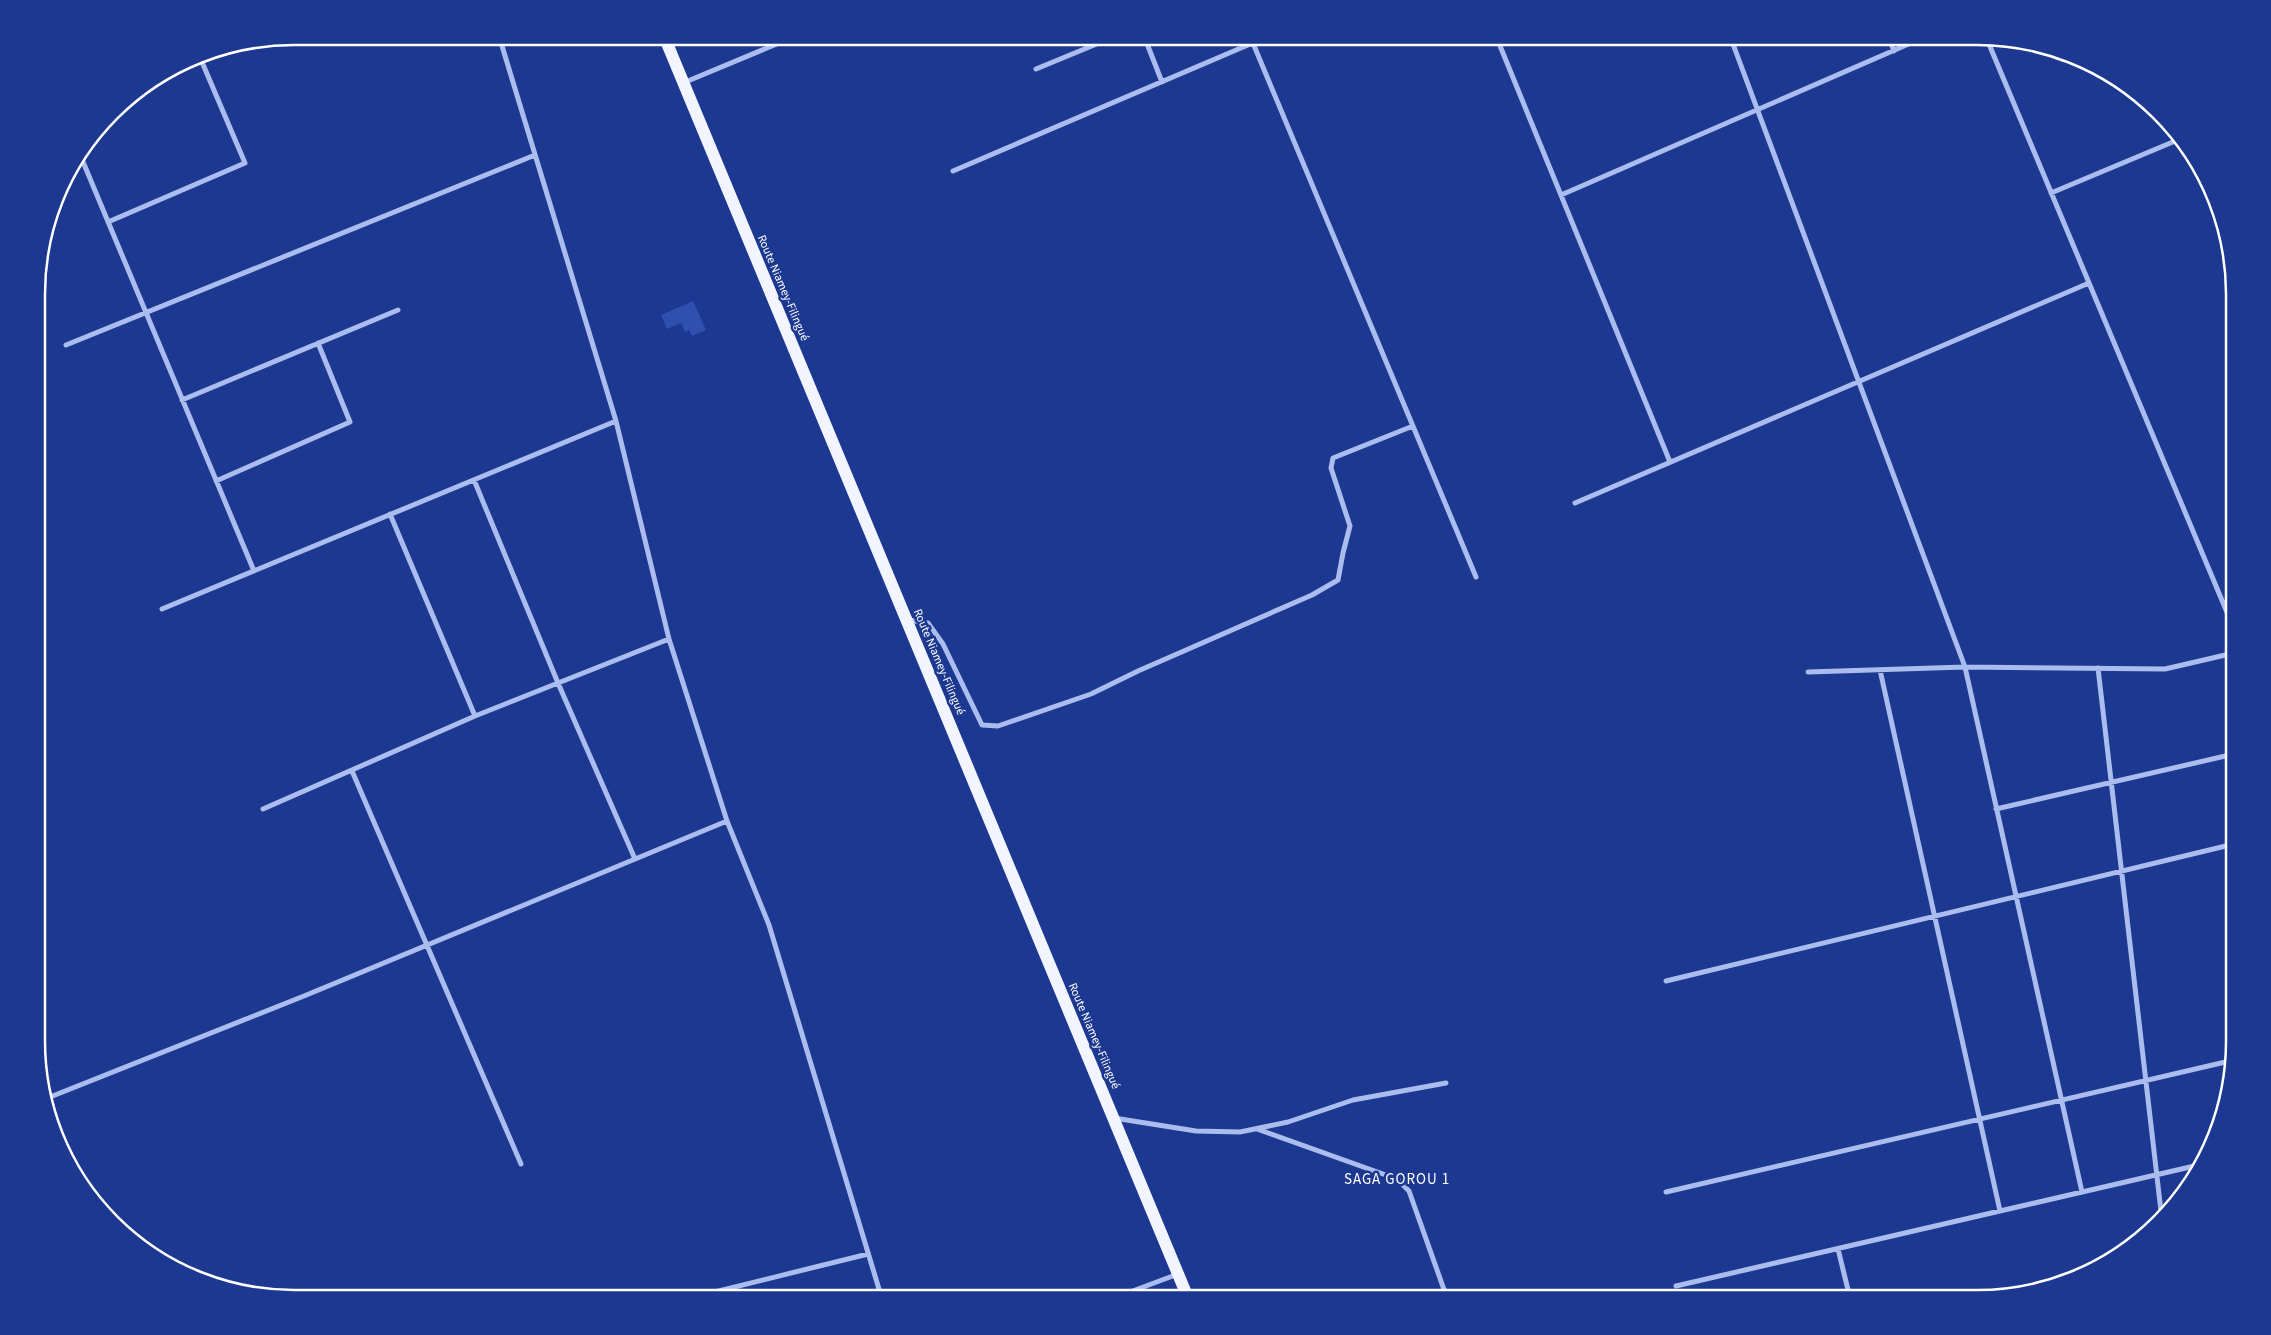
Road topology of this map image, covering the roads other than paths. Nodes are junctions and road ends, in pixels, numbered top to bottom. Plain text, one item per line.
1 (502, 45) edge
2 (668, 45) edge
3 (773, 45) edge
4 (1094, 45) edge
5 (1148, 45) edge
6 (1248, 45) edge
7 (1254, 45) edge
8 (1499, 45) edge
9 (1733, 45) edge
10 (1892, 45) edge
11 (1907, 45) edge
12 (1990, 46) edge
13 (1894, 51) junction
14 (202, 63) edge
15 (1036, 69) dead end
16 (1162, 82) junction
17 (683, 83) junction
18 (1757, 110) junction
19 (2174, 141) edge
20 (534, 155) junction
21 (83, 162) edge
22 (953, 171) dead end
23 (2051, 193) junction
24 (1561, 195) junction
25 (108, 222) junction
26 (2089, 283) junction
27 (398, 310) dead end
28 (146, 312) junction
29 (318, 343) junction
30 (66, 345) dead end
31 (1858, 382) junction
32 (182, 400) junction
33 (616, 421) junction
34 (1413, 426) junction
35 (1670, 462) junction
36 (216, 480) junction
37 (474, 480) junction
38 (1575, 502) dead end
39 (390, 514) junction
40 (254, 571) junction
41 (1476, 577) dead end
42 (162, 609) dead end
43 (2226, 610) edge
44 (906, 619) junction
45 (669, 639) junction
46 (2226, 655) edge
47 (1965, 667) junction
48 (2098, 668) junction
49 (1880, 670) junction
50 (1808, 672) dead end
51 (558, 683) junction
52 (474, 716) junction
53 (2226, 756) edge
54 (352, 771) junction
55 (2111, 783) junction
56 (263, 809) dead end
57 (1996, 809) junction
58 (727, 821) junction
59 (2226, 846) edge
60 (635, 859) junction
61 (2122, 871) junction
62 (2016, 897) junction
63 (1934, 916) junction
64 (426, 946) junction
65 (1666, 981) dead end
66 (2225, 1062) edge
67 (2146, 1080) junction
68 (1446, 1083) dead end
69 (51, 1096) edge
70 (2061, 1100) junction
71 (1113, 1118) junction
72 (1980, 1119) junction
73 (1256, 1128) junction
74 (522, 1164) dead end
75 (2193, 1166) edge
76 (2156, 1174) junction
77 (1666, 1192) dead end
78 (2082, 1192) junction
79 (2161, 1209) edge
80 (2000, 1212) junction
81 (1838, 1248) junction
82 (868, 1254) junction
83 (1178, 1274) junction
84 (1676, 1286) dead end
85 (722, 1290) edge
86 (879, 1290) edge
87 (1135, 1290) edge
88 (1185, 1290) edge
89 (1444, 1290) edge
90 (1848, 1290) edge

1 - 20 street
2 - 17 main road, Route Niamey-Filingué
3 - 17 street
4 - 15 street
5 - 16 street
6 - 16 street
7 - 34 street
8 - 24 street
9 - 18 street
10 - 13 street
11 - 13 street
12 - 23 street
13 - 18 street
14 - 25 street
16 - 22 street
17 - 44 main road, Route Niamey-Filingué
18 - 24 street
18 - 31 street
19 - 23 street
20 - 28 street
20 - 33 street
21 - 25 street
23 - 26 street
24 - 35 street
25 - 28 street
26 - 31 street
26 - 43 street
27 - 29 street
28 - 30 street
28 - 32 street
29 - 32 street
29 - 36 street
31 - 35 street
31 - 47 street
32 - 36 street
33 - 37 street
33 - 45 street
34 - 41 street
34 - 44 street
35 - 38 street
36 - 40 street
37 - 39 street
37 - 51 street
39 - 40 street
39 - 52 street
40 - 42 street
44 - 71 main road, Route Niamey-Filingué
45 - 51 street
45 - 58 street
46 - 48 street
47 - 48 street
47 - 49 street
47 - 57 street
48 - 55 street
49 - 50 street
49 - 63 street
51 - 52 street
51 - 60 street
52 - 54 street
53 - 55 street
54 - 56 street
54 - 64 street
55 - 57 street
55 - 61 street
57 - 62 street
58 - 60 street
58 - 82 street
59 - 61 street
60 - 64 street
61 - 62 street
61 - 67 street
62 - 63 street
62 - 70 street
63 - 65 street
63 - 72 street
64 - 69 street
64 - 74 street
66 - 67 street
67 - 70 street
67 - 76 street
68 - 73 street
70 - 72 street
70 - 78 street
71 - 73 street
71 - 83 main road, Route Niamey-Filingué
72 - 77 street
72 - 80 street
73 - 89 street
75 - 76 street
76 - 78 street
76 - 79 street
78 - 80 street
80 - 81 street
81 - 84 street
81 - 90 street
82 - 85 street
82 - 86 street
83 - 87 street
83 - 88 main road, Route Niamey-Filingué

